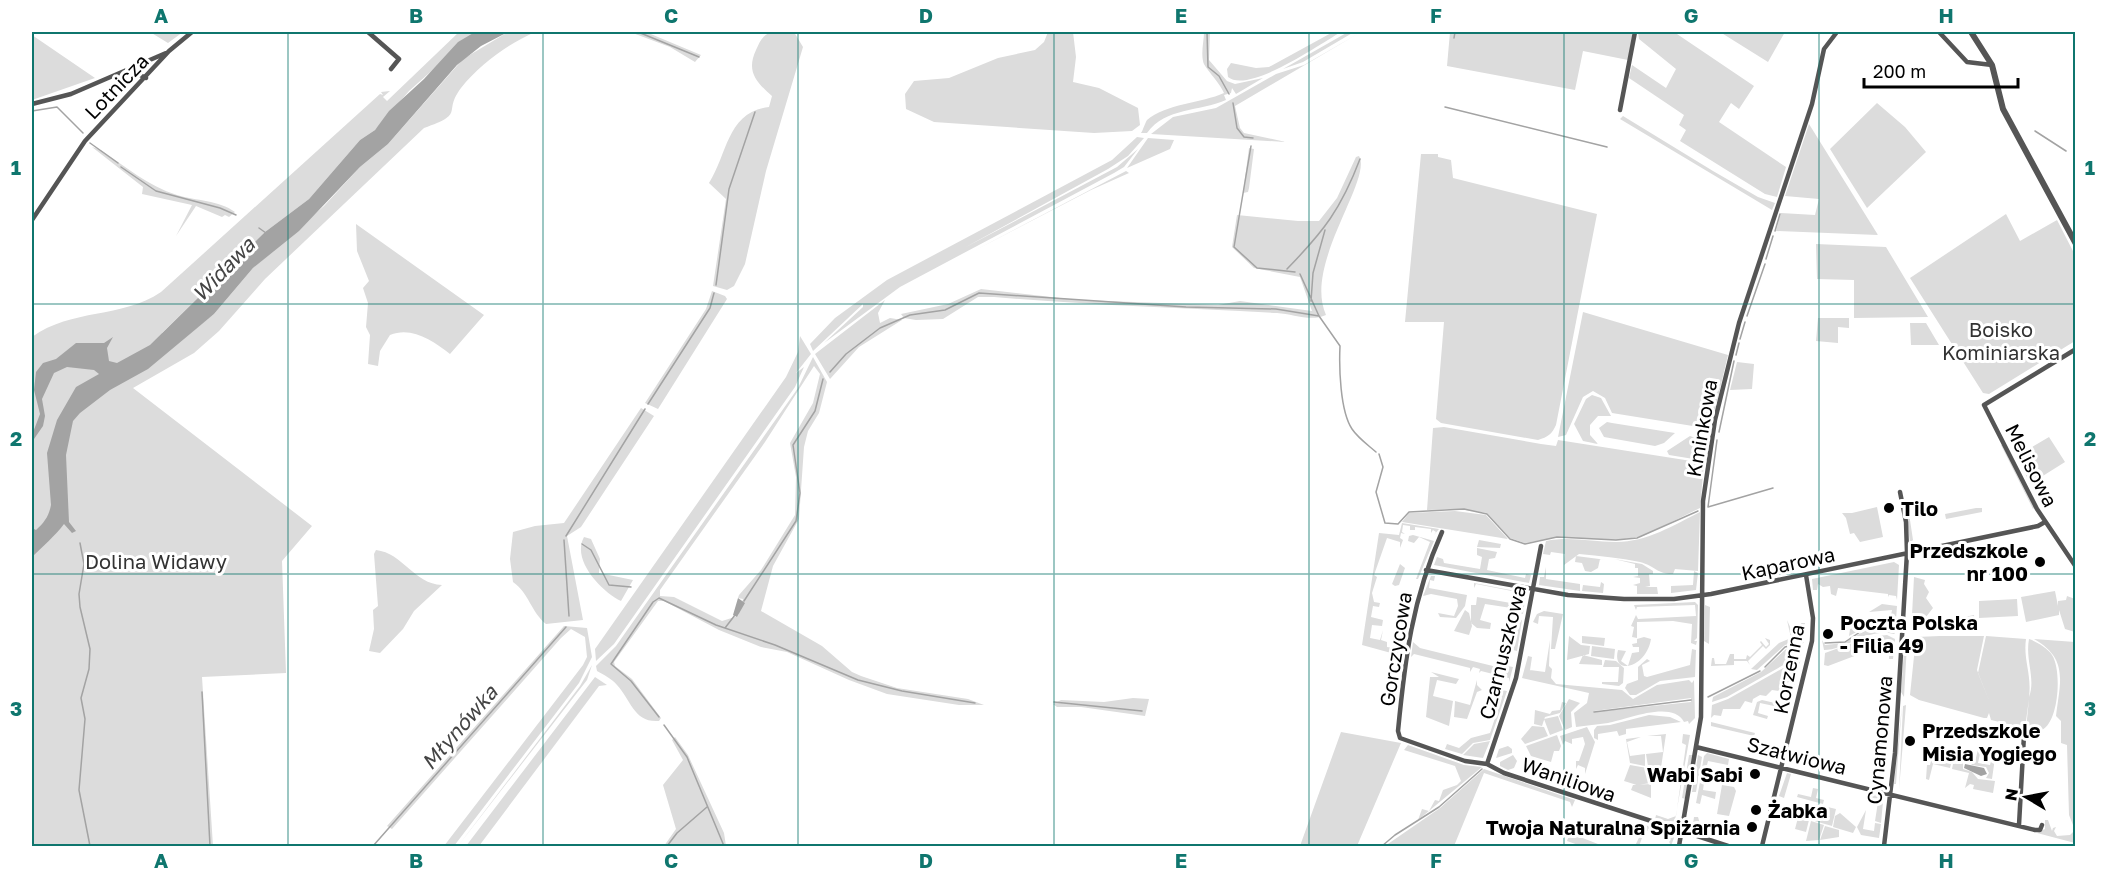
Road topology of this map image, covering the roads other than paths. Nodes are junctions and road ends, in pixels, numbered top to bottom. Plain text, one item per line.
1 (192, 32) edge
2 (368, 32) edge
3 (1635, 32) edge
4 (1837, 32) edge
5 (1938, 32) edge
6 (1971, 32) edge
7 (170, 51) junction
8 (138, 65) junction
9 (1992, 65) junction
10 (391, 69) dead end
11 (146, 78) junction
12 (32, 104) edge
13 (1620, 110) dead end
14 (32, 220) edge
15 (2076, 244) edge
16 (2076, 350) edge
17 (1900, 492) dead end
18 (2045, 522) junction
19 (1442, 532) dead end
20 (1541, 546) dead end
21 (1907, 554) junction
22 (2076, 567) edge
23 (1426, 570) junction
24 (1806, 575) junction
25 (1534, 590) junction
26 (1703, 596) junction
27 (2024, 735) dead end
28 (1401, 739) joint
29 (1696, 747) junction
30 (1487, 764) junction
31 (1782, 767) junction
32 (1891, 793) junction
33 (2019, 825) junction
34 (2042, 825) dead end
35 (1683, 833) junction
36 (1679, 846) edge
37 (1728, 846) edge
38 (1762, 846) edge
39 (1884, 846) edge

1 - 7 street, Lotnicza
2 - 10 street
3 - 13 street
4 - 26 street, Kminkowa
5 - 9 street
6 - 9 street
7 - 8 street, Lotnicza
7 - 11 street, Lotnicza
8 - 11 street
8 - 12 street, Lotnicza
9 - 15 street
11 - 14 street, Lotnicza
16 - 18 street, Melisowa
17 - 21 street, Cynamonowa
18 - 21 street, Kaparowa
18 - 22 street, Melisowa
19 - 23 street, Gorczycowa
20 - 25 street, Czarnuszkowa
21 - 24 street, Kaparowa
21 - 32 street, Cynamonowa
23 - 25 street, Kaparowa
23 - 28 street, Gorczycowa
24 - 26 street, Kaparowa
24 - 31 street, Korzenna
25 - 26 street, Kaparowa
25 - 30 street, Czarnuszkowa
26 - 29 street, Kminkowa
27 - 33 street
28 - 30 street, Waniliowa
29 - 31 street, Szałwiowa
29 - 35 street, Kminkowa
30 - 35 street, Waniliowa
31 - 32 street, Szałwiowa
31 - 38 street, Korzenna
32 - 33 street, Szałwiowa
32 - 39 street, Cynamonowa
33 - 34 street, Szałwiowa
35 - 36 street, Kminkowa
35 - 37 street, Waniliowa

